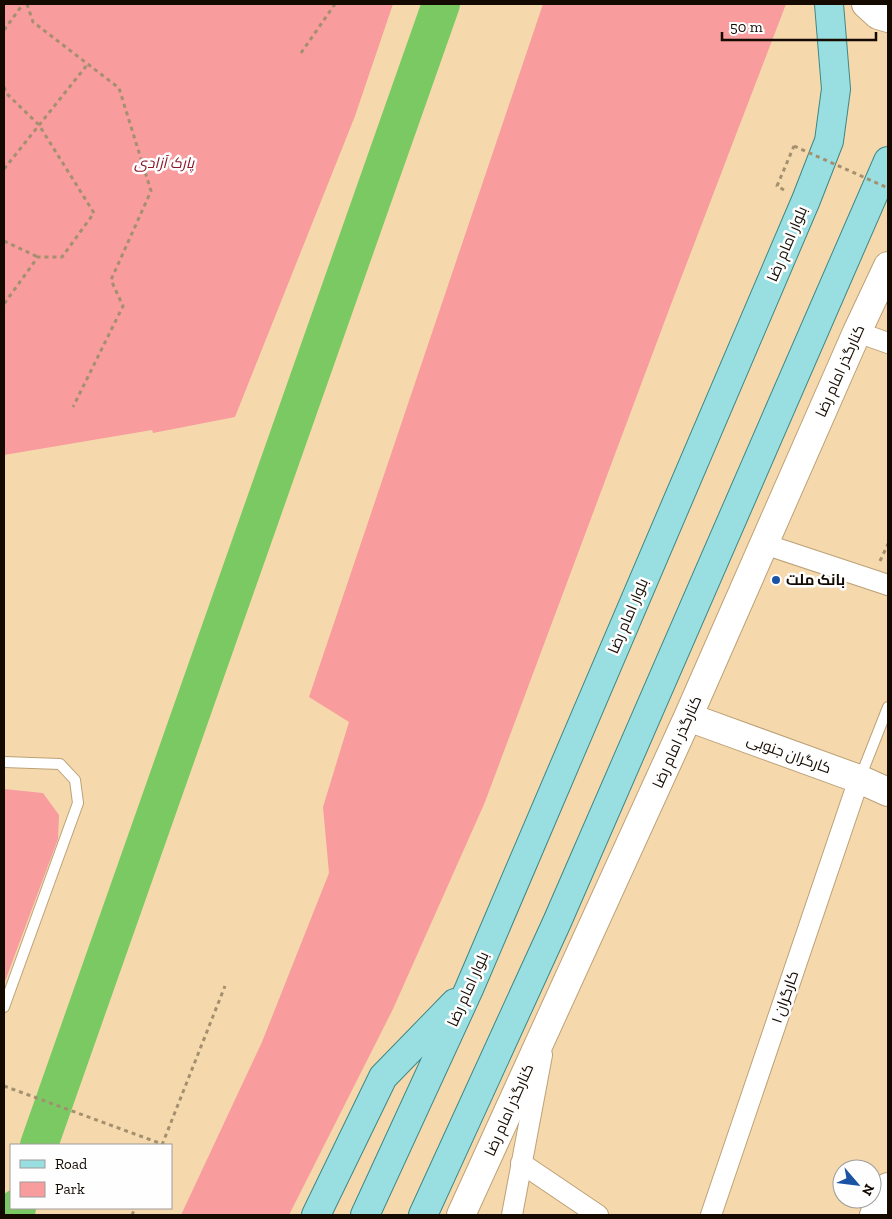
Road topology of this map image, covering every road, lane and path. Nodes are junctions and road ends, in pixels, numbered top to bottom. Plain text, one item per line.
1 (23, 4) edge
2 (27, 4) edge
3 (335, 4) edge
4 (829, 4) edge
5 (866, 4) edge
6 (888, 18) edge
7 (4, 30) edge
8 (301, 53) dead end
9 (88, 65) junction
10 (4, 87) edge
11 (39, 125) junction
12 (888, 161) edge
13 (4, 169) edge
14 (777, 186) dead end
15 (888, 188) edge
16 (4, 241) edge
17 (38, 257) junction
18 (888, 266) edge
19 (4, 304) edge
20 (857, 332) junction
21 (888, 343) edge
22 (73, 407) dead end
23 (764, 544) junction
24 (888, 585) edge
25 (888, 707) edge
26 (688, 718) junction
27 (4, 762) edge
28 (860, 779) junction
29 (888, 792) edge
30 (225, 986) dead end
31 (469, 989) junction
32 (4, 1008) edge
33 (549, 1023) junction
34 (4, 1086) edge
35 (162, 1144) edge
36 (521, 1163) junction
37 (888, 1187) edge
38 (316, 1215) edge
39 (365, 1215) edge
40 (424, 1215) edge
41 (462, 1215) edge
42 (512, 1215) edge
43 (598, 1215) edge
44 (711, 1215) edge
45 (874, 1215) edge

1 - 7 path
2 - 9 path
3 - 8 path
4 - 31 main road, بلوار امام رضا
5 - 6 street
9 - 11 path
9 - 22 path
10 - 11 path
11 - 13 path
11 - 17 path
12 - 40 main road
14 - 15 path, bridge
16 - 17 path
17 - 19 path
18 - 20 street, کنارگذر امام رضا
20 - 21 street
20 - 23 street, کنارگذر امام رضا
23 - 24 street
23 - 26 street, کنارگذر امام رضا
25 - 28 lane
26 - 28 street, کارگران جنوبی
26 - 33 street, کنارگذر امام رضا
27 - 32 lane
28 - 29 street, کارگران جنوبی
28 - 44 street, کارگران ۱
30 - 35 path
31 - 38 main road
31 - 39 main road, بلوار امام رضا
33 - 36 street
33 - 41 street, کنارگذر امام رضا
34 - 35 path
36 - 42 street
36 - 43 street
37 - 45 street

